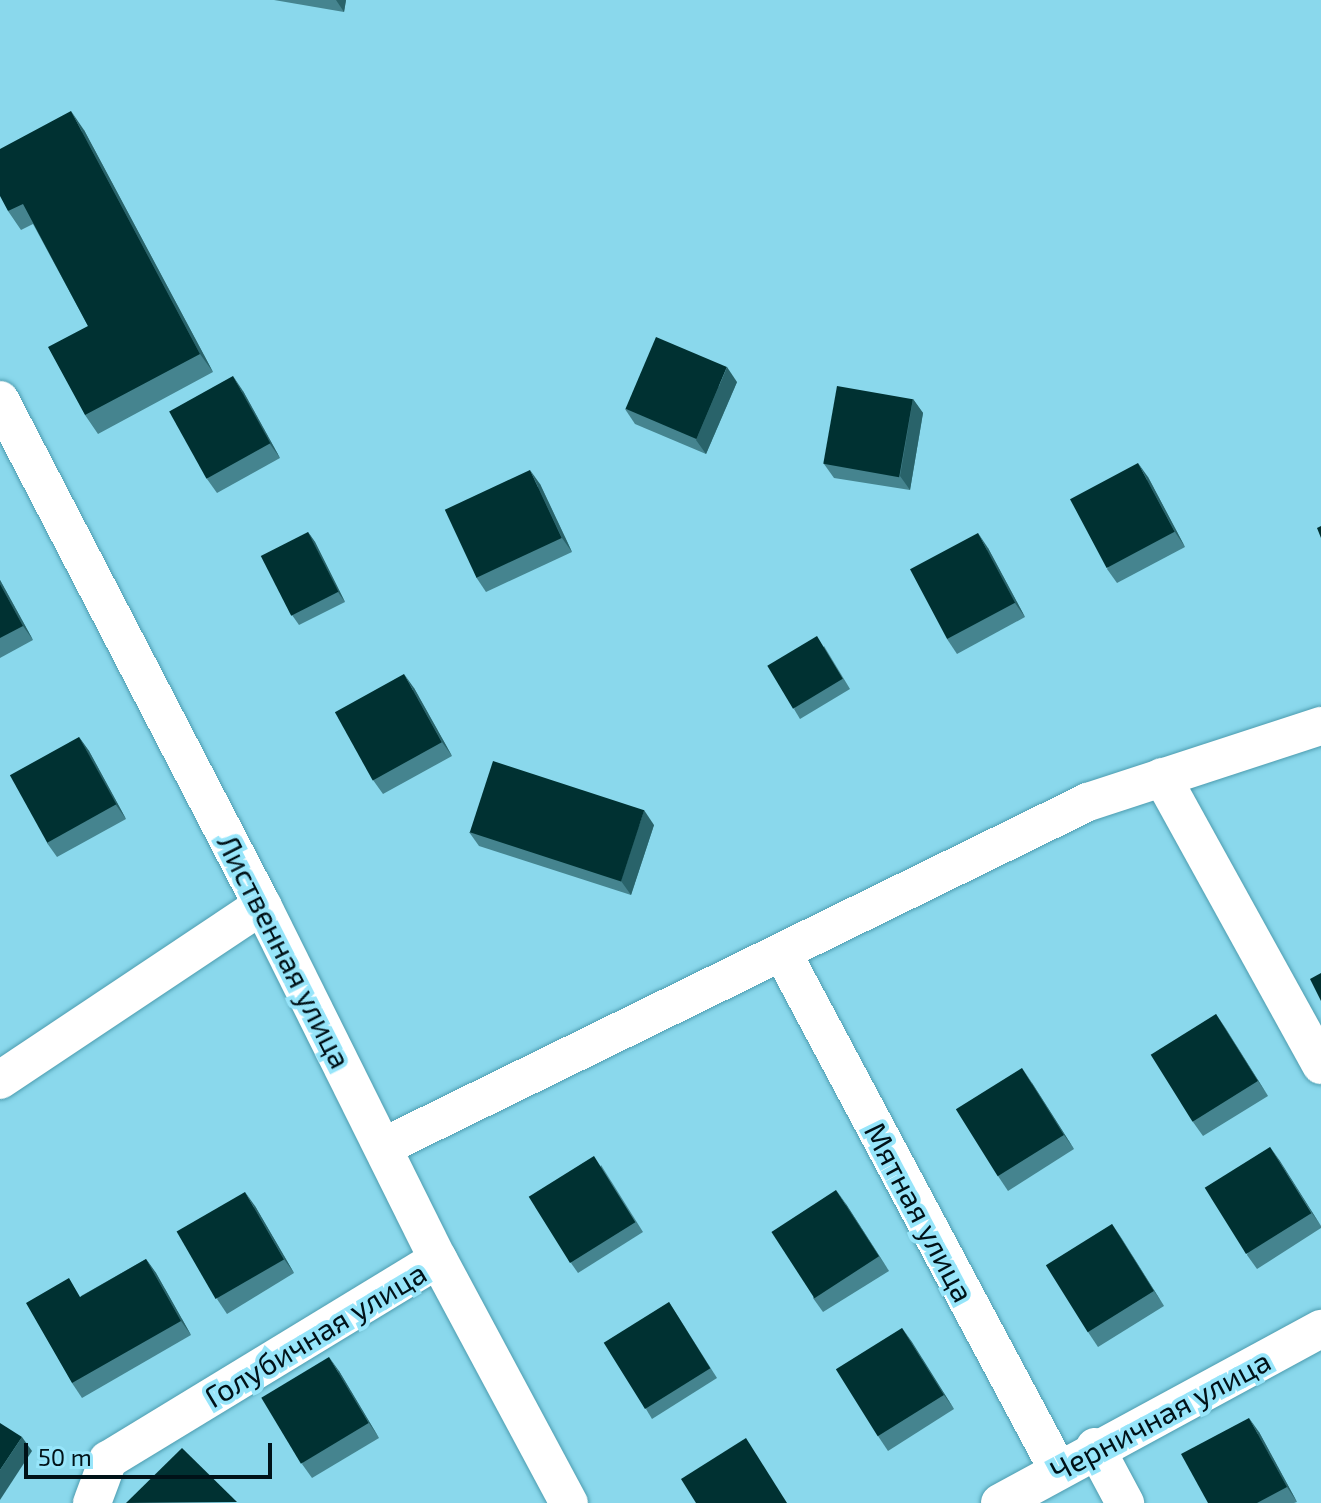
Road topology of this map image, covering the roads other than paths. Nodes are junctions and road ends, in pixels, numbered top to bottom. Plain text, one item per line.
1 (0, 400) edge
2 (1321, 726) edge
3 (1162, 777) junction
4 (262, 905) junction
5 (783, 954) junction
6 (1321, 1065) edge
7 (0, 1080) edge
8 (383, 1147) junction
9 (438, 1259) junction
10 (1321, 1329) edge
11 (1095, 1447) junction
12 (1058, 1470) junction
13 (92, 1503) edge
14 (569, 1503) edge
15 (1000, 1503) edge
16 (1125, 1503) edge

1 - 4 street, Лиственная улица
2 - 3 street
3 - 5 street
3 - 6 street
4 - 7 street
4 - 8 street, Лиственная улица
5 - 8 street
5 - 12 street, Мятная улица
8 - 9 street, Лиственная улица
9 - 13 street, Голубичная улица
9 - 14 street, Лиственная улица
10 - 11 street, Черничная улица
11 - 12 street, Черничная улица
11 - 16 street
12 - 15 street, Черничная улица

